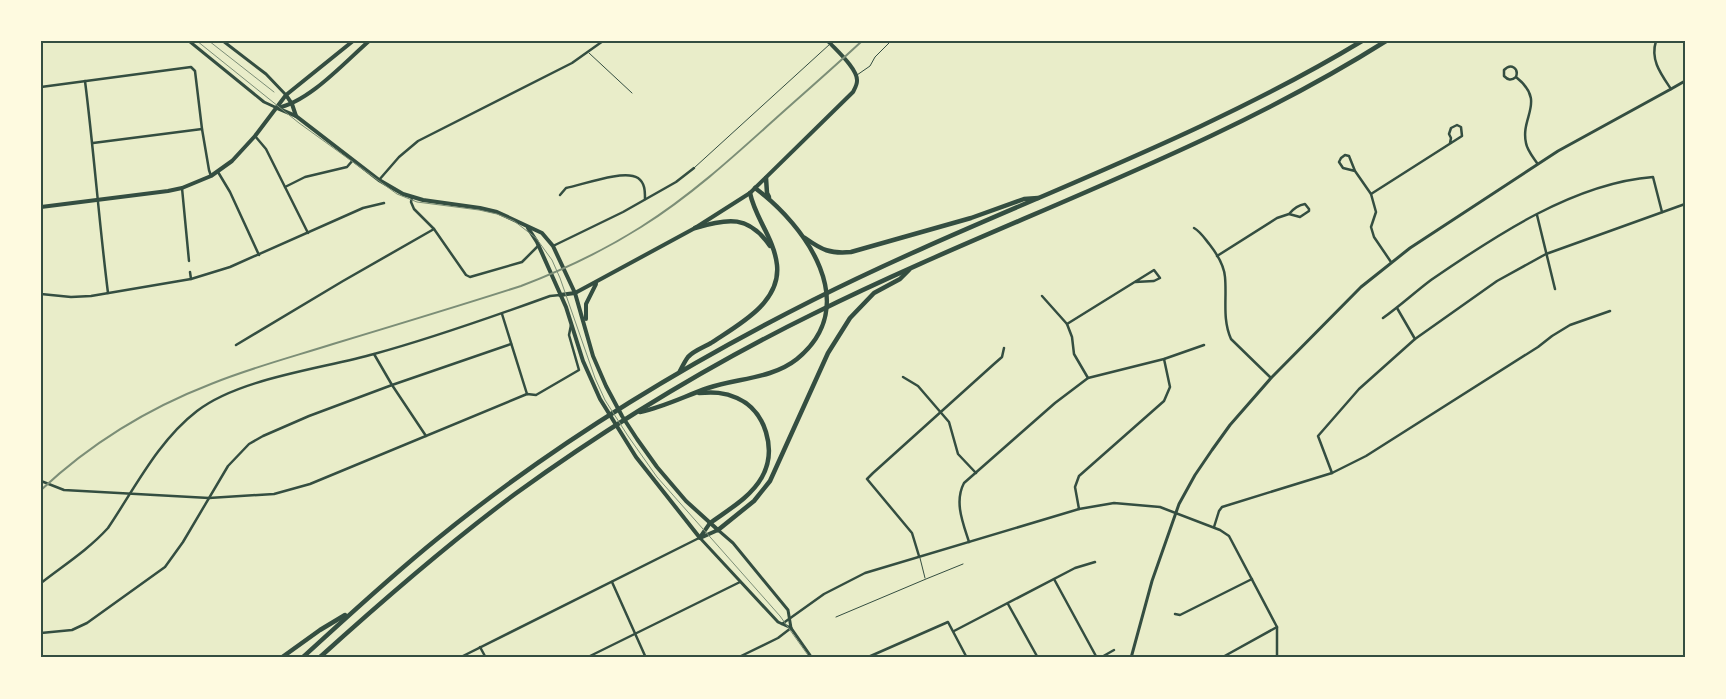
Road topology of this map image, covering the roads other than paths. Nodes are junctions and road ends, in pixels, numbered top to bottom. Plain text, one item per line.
1 (189, 41) edge
2 (223, 41) edge
3 (354, 41) edge
4 (369, 41) edge
5 (603, 41) edge
6 (891, 41) edge
7 (1362, 41) edge
8 (1386, 41) edge
9 (1656, 41) edge
10 (829, 42) edge
11 (588, 53) junction
12 (857, 75) junction
13 (1516, 77) junction
14 (1685, 80) edge
15 (85, 81) junction
16 (41, 87) edge
17 (1672, 90) junction
18 (632, 93) dead end
19 (286, 95) junction
20 (292, 104) junction
21 (277, 108) junction
22 (296, 116) junction
23 (202, 129) junction
24 (255, 136) junction
25 (93, 143) junction
26 (1450, 143) junction
27 (353, 160) junction
28 (1537, 163) junction
29 (694, 168) joint
30 (1355, 171) junction
31 (218, 172) junction
32 (211, 176) junction
33 (766, 178) junction
34 (379, 180) junction
35 (285, 187) junction
36 (182, 188) junction
37 (755, 188) junction
38 (750, 193) junction
39 (1371, 194) junction
40 (560, 195) dead end
41 (412, 197) junction
42 (1042, 198) junction
43 (645, 199) junction
44 (97, 200) junction
45 (771, 201) junction
46 (384, 203) dead end
47 (1685, 204) edge
48 (41, 207) edge
49 (1662, 212) junction
50 (1290, 214) junction
51 (1537, 214) junction
52 (526, 226) junction
53 (695, 228) junction
54 (1194, 228) dead end
55 (434, 229) junction
56 (308, 233) junction
57 (803, 237) junction
58 (538, 245) junction
59 (553, 246) junction
60 (773, 250) junction
61 (1546, 254) junction
62 (259, 255) junction
63 (1217, 256) junction
64 (189, 260) dead end
65 (1391, 262) junction
66 (911, 267) junction
67 (190, 272) dead end
68 (191, 278) junction
69 (597, 282) junction
70 (1135, 282) junction
71 (1555, 289) dead end
72 (575, 292) junction
73 (41, 294) edge
74 (108, 294) junction
75 (560, 295) junction
76 (1042, 296) dead end
77 (1397, 308) junction
78 (1610, 311) dead end
79 (502, 314) junction
80 (1383, 318) dead end
81 (571, 323) junction
82 (1067, 324) junction
83 (586, 328) junction
84 (1415, 338) junction
85 (511, 344) junction
86 (236, 345) dead end
87 (1204, 345) dead end
88 (1004, 348) dead end
89 (374, 354) junction
90 (1164, 359) junction
91 (680, 372) junction
92 (903, 377) dead end
93 (1088, 378) junction
94 (1272, 378) junction
95 (392, 385) junction
96 (695, 393) junction
97 (527, 394) junction
98 (941, 412) junction
99 (636, 413) junction
100 (426, 436) junction
101 (976, 473) junction
102 (1332, 473) junction
103 (41, 481) edge
104 (132, 493) junction
105 (209, 498) junction
106 (1079, 509) junction
107 (1175, 512) junction
108 (710, 523) junction
109 (1214, 527) junction
110 (718, 530) junction
111 (700, 538) junction
112 (969, 542) junction
113 (920, 556) junction
114 (1095, 562) dead end
115 (963, 564) dead end
116 (926, 579) junction
117 (1054, 579) junction
118 (1252, 579) junction
119 (612, 582) junction
120 (740, 582) junction
121 (41, 583) edge
122 (1008, 604) junction
123 (354, 610) junction
124 (1175, 614) dead end
125 (790, 618) junction
126 (836, 618) dead end
127 (782, 624) junction
128 (791, 628) junction
129 (1277, 628) junction
130 (954, 632) junction
131 (41, 633) edge
132 (635, 634) junction
133 (480, 647) junction
134 (1114, 650) dead end
135 (282, 658) edge
136 (302, 658) edge
137 (319, 658) edge
138 (459, 658) edge
139 (486, 658) edge
140 (586, 658) edge
141 (646, 658) edge
142 (737, 658) edge
143 (812, 658) edge
144 (866, 658) edge
145 (967, 658) edge
146 (1038, 658) edge
147 (1098, 658) edge
148 (1131, 658) edge
149 (1220, 658) edge
150 (1277, 658) edge

1 - 21 street
2 - 19 street
3 - 19 main road
4 - 20 main road
5 - 11 street
6 - 12 lane
7 - 42 highway
8 - 66 highway
9 - 17 street
10 - 12 main road
10 - 29 lane
11 - 18 lane
11 - 34 street
12 - 33 main road
13 - 13 street
13 - 28 street
14 - 17 street
15 - 16 street
15 - 23 street
15 - 25 street
17 - 28 street
19 - 20 main road
19 - 21 main road
20 - 21 main road
20 - 22 main road
21 - 22 main road
21 - 24 main road
22 - 27 main road
23 - 25 street
23 - 32 street
24 - 31 main road
24 - 35 street
25 - 44 street
26 - 26 street
26 - 39 street
27 - 34 main road
27 - 35 street
28 - 65 street
29 - 43 street
30 - 30 street
30 - 39 street
31 - 32 main road
31 - 62 street
32 - 36 main road
33 - 37 main road
33 - 45 highway
34 - 41 main road
35 - 56 street
36 - 44 main road
36 - 64 street
37 - 38 main road
37 - 45 highway
38 - 53 main road
38 - 60 highway
39 - 65 street
40 - 43 street
41 - 52 main road
41 - 55 street
42 - 57 highway
42 - 91 highway
43 - 59 street
44 - 48 main road
44 - 74 street
45 - 57 highway
46 - 56 street
47 - 49 street
49 - 51 street
49 - 61 street
50 - 50 street
50 - 63 street
51 - 61 street
51 - 77 street
52 - 58 main road
52 - 59 main road
53 - 60 highway
53 - 69 main road
54 - 63 street
55 - 58 street
55 - 86 street
56 - 62 street
57 - 96 highway
58 - 75 main road
59 - 72 main road
60 - 91 highway
61 - 71 street
61 - 84 street
62 - 68 street
63 - 94 street
65 - 94 street
66 - 99 highway
66 - 110 highway
67 - 68 street
68 - 74 street
69 - 72 main road
69 - 83 main road
70 - 70 street
70 - 82 street
72 - 75 main road
72 - 83 main road
73 - 74 street
75 - 79 street
75 - 81 main road
76 - 82 street
77 - 80 street
77 - 84 street
78 - 102 street
79 - 85 street
79 - 89 street
81 - 97 street
81 - 111 main road
82 - 93 street
83 - 108 main road
84 - 102 street
85 - 95 street
85 - 97 street
87 - 90 street
88 - 98 street
89 - 95 street
89 - 104 street
90 - 93 street
90 - 106 street
91 - 123 highway
92 - 98 street
93 - 101 street
94 - 107 street
95 - 100 street
95 - 105 street
96 - 99 highway
96 - 108 highway
97 - 100 street
98 - 101 street
98 - 113 street
99 - 137 highway
100 - 105 street
101 - 112 street
102 - 109 street
103 - 104 street
104 - 105 street
104 - 121 street
105 - 131 street
106 - 107 street
106 - 112 street
107 - 109 street
107 - 148 street
108 - 110 main road
108 - 111 main road
109 - 118 street
110 - 111 main road
110 - 125 street
111 - 119 street
111 - 120 street
112 - 113 street
113 - 116 lane
113 - 125 street
114 - 117 street
115 - 116 lane
116 - 126 lane
117 - 122 street
117 - 147 street
118 - 124 street
118 - 129 street
119 - 132 street
119 - 133 street
120 - 127 street
120 - 132 street
122 - 130 street
122 - 146 street
123 - 135 highway
123 - 136 highway
125 - 127 street
125 - 128 street
127 - 128 street
128 - 142 street
128 - 143 street
129 - 149 street
129 - 150 street
130 - 144 street
130 - 145 street
132 - 140 street
132 - 141 street
133 - 138 street
133 - 139 street
134 - 147 street

